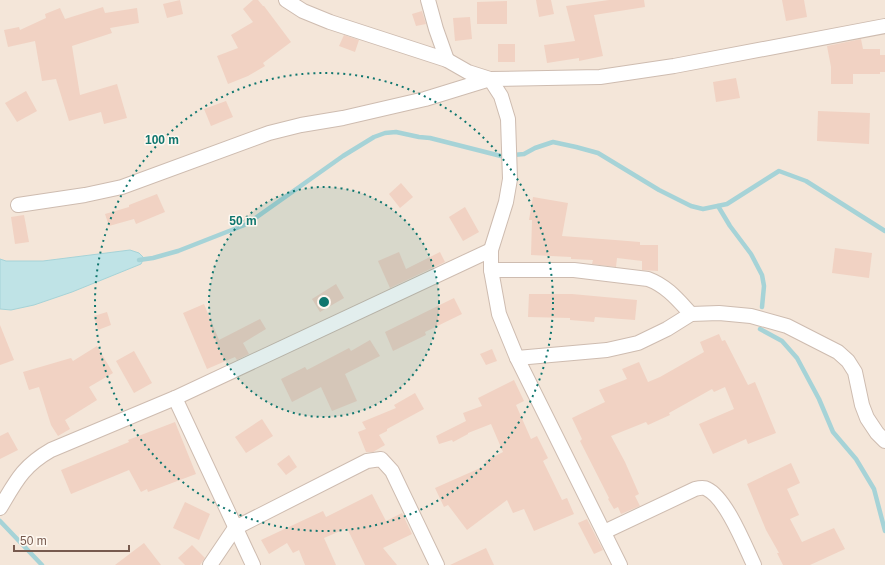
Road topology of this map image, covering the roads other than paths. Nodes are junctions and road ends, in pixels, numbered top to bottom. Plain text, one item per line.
1 (286, 0) edge
2 (428, 0) edge
3 (885, 26) edge
4 (447, 60) junction
5 (490, 79) junction
6 (18, 204) dead end
7 (491, 250) junction
8 (491, 270) junction
9 (691, 314) junction
10 (517, 358) junction
11 (175, 398) junction
12 (885, 441) edge
13 (0, 508) edge
14 (235, 528) junction
15 (604, 532) junction
16 (210, 565) edge
17 (253, 565) edge
18 (437, 565) edge
19 (620, 565) edge
20 (754, 565) edge

1 - 4 street
2 - 4 street
3 - 5 street
4 - 5 street
5 - 6 street
5 - 7 street
7 - 8 street
7 - 11 street
8 - 9 street
8 - 10 street
9 - 10 street
9 - 12 street
10 - 15 street
11 - 13 street
11 - 14 street
14 - 16 street
14 - 17 street
14 - 18 street
15 - 19 street
15 - 20 street

